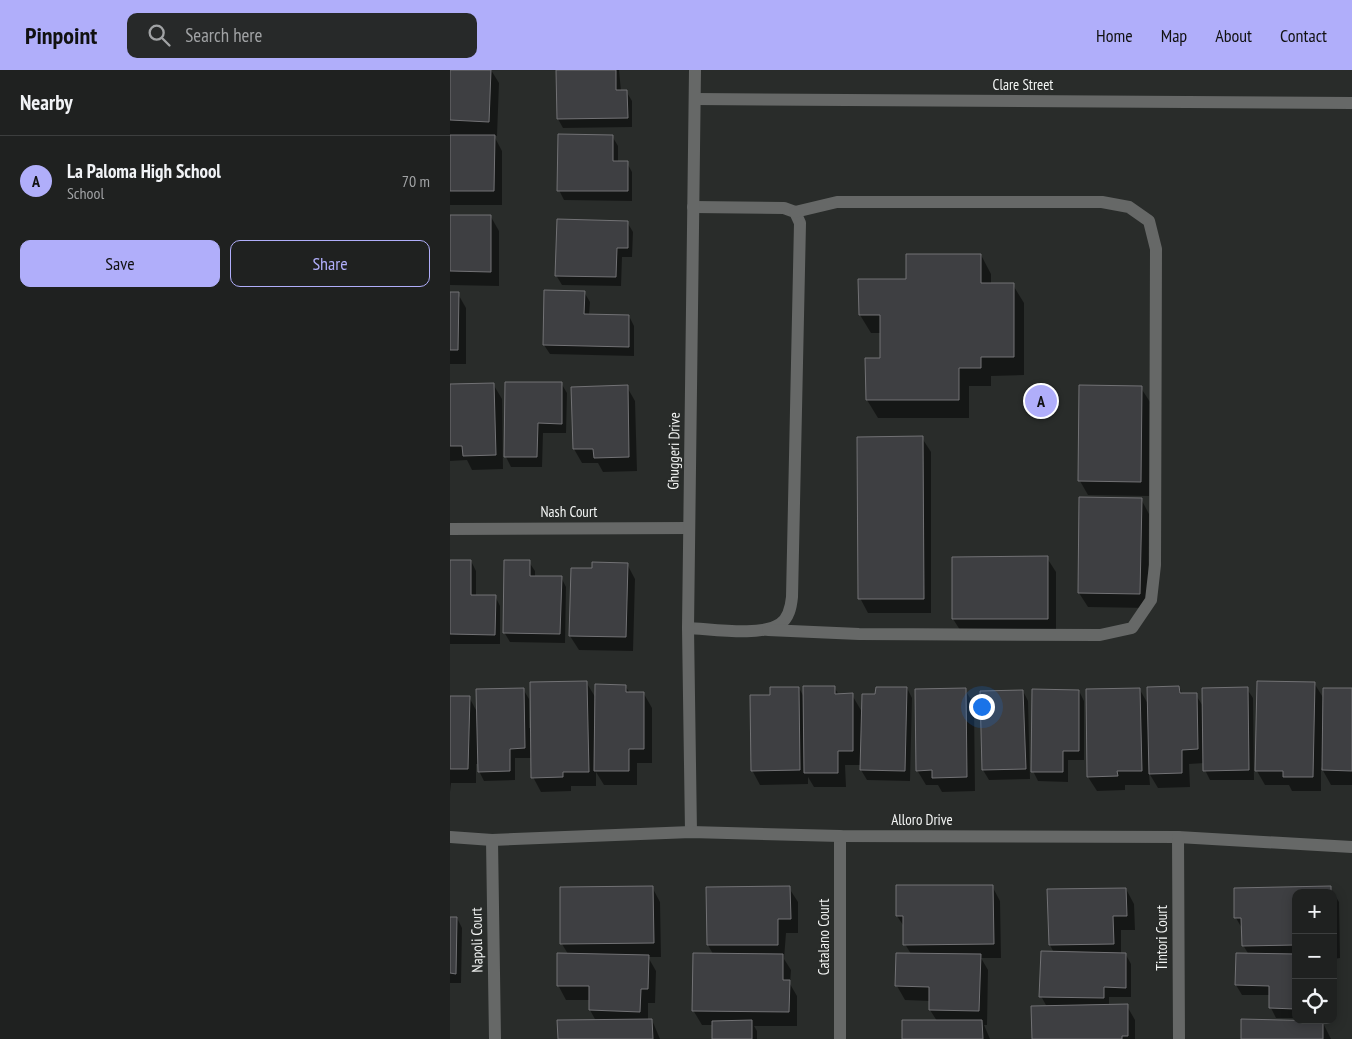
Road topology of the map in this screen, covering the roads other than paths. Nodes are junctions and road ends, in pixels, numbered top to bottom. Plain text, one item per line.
1 (695, 70) edge
2 (695, 99) junction
3 (1352, 103) edge
4 (693, 207) junction
5 (796, 212) junction
6 (689, 528) junction
7 (450, 529) edge
8 (688, 628) junction
9 (768, 630) junction
10 (691, 832) junction
11 (840, 836) junction
12 (450, 837) edge
13 (1178, 837) junction
14 (492, 840) junction
15 (1352, 847) edge
16 (495, 1039) edge
17 (840, 1039) edge
18 (1179, 1039) edge

1 - 2 street, Ghuggeri Drive
2 - 3 street, Clare Street
2 - 4 street, Ghuggeri Drive
4 - 5 street
4 - 6 street, Ghuggeri Drive
5 - 9 street
5 - 9 street
6 - 7 street, Nash Court
6 - 8 street, Ghuggeri Drive
8 - 9 street
8 - 10 street, Ghuggeri Drive
10 - 11 street, Alloro Drive
10 - 14 street, Alloro Drive
11 - 13 street, Alloro Drive
11 - 17 street, Catalano Court
12 - 14 street, Alloro Drive
13 - 15 street, Alloro Drive
13 - 18 street, Tintori Court
14 - 16 street, Napoli Court

